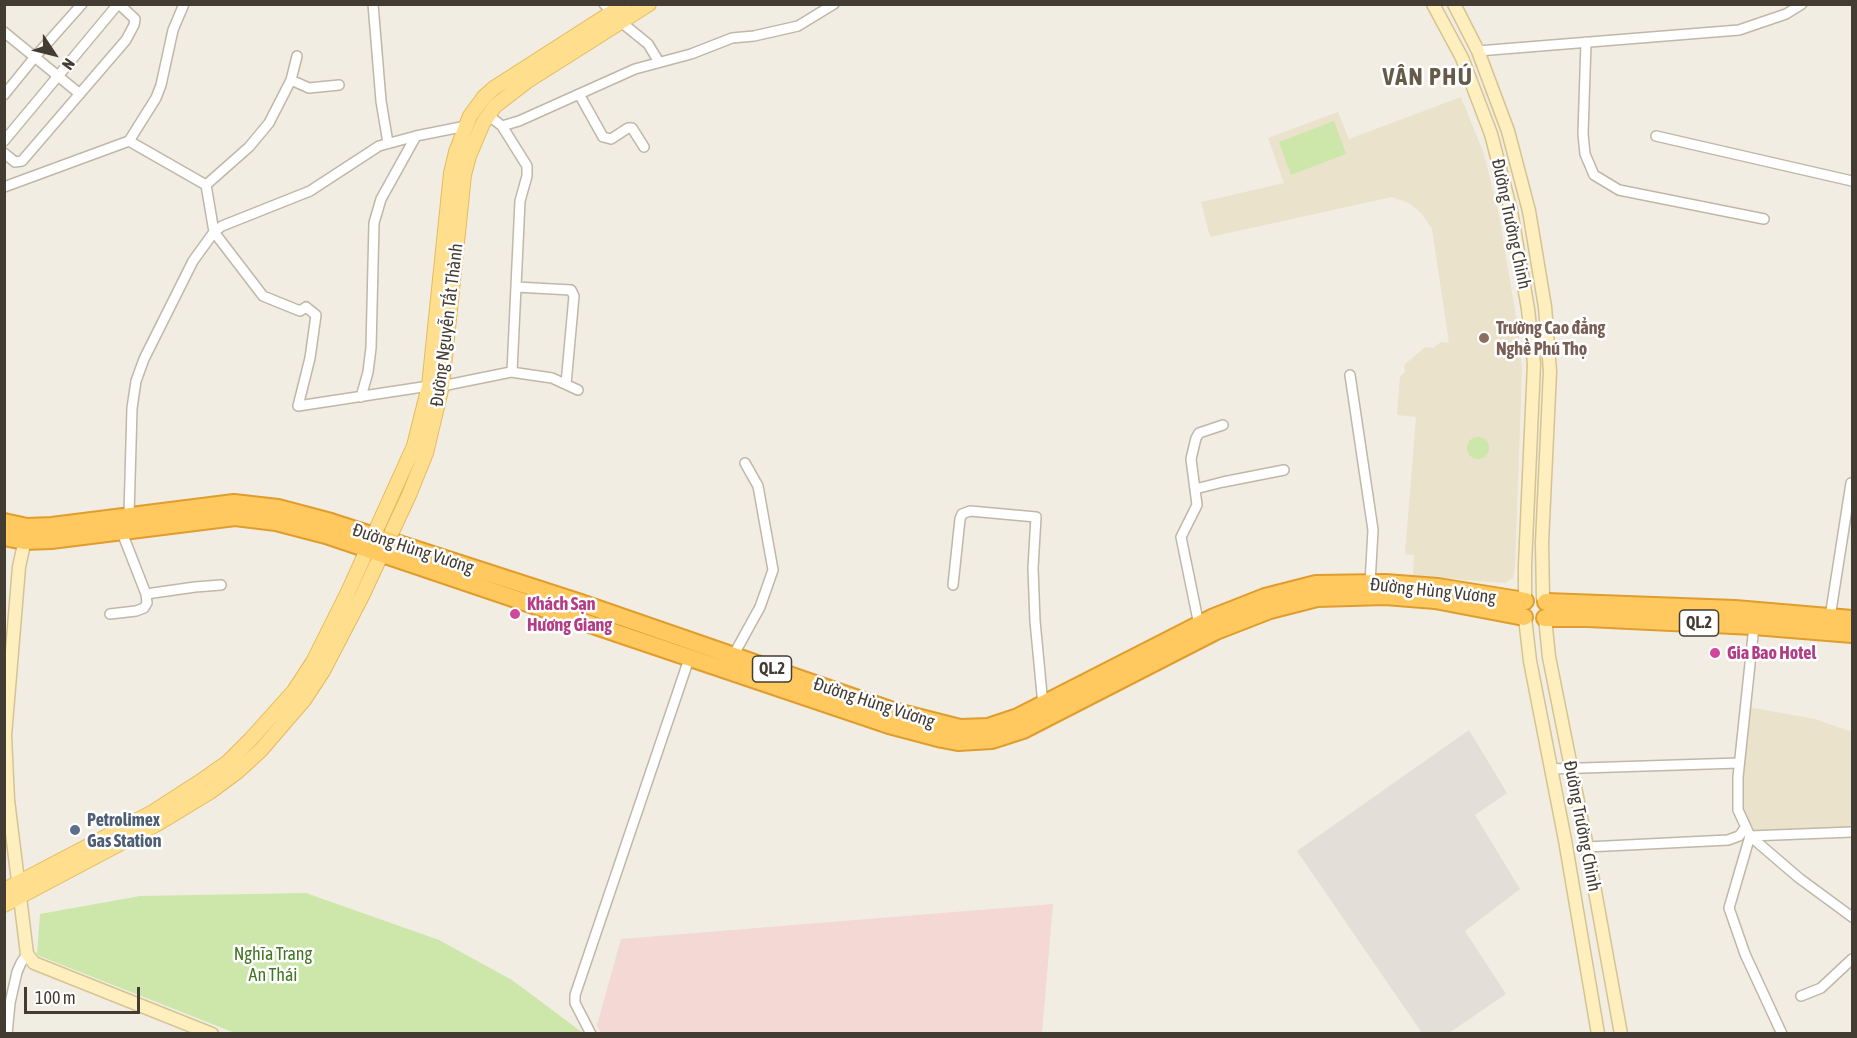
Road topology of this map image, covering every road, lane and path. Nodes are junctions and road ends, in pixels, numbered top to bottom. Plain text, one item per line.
1 (82, 4) edge
2 (118, 4) edge
3 (184, 4) edge
4 (373, 4) edge
5 (625, 4) edge
6 (649, 4) edge
7 (834, 4) edge
8 (1433, 4) edge
9 (1454, 4) edge
10 (1802, 4) edge
11 (612, 13) edge
12 (1467, 27) junction
13 (4, 32) edge
14 (1451, 36) junction
15 (1586, 42) junction
16 (1478, 51) junction
17 (297, 56) dead end
18 (34, 58) junction
19 (658, 62) junction
20 (59, 75) junction
21 (291, 80) junction
22 (339, 85) dead end
23 (80, 94) junction
24 (579, 94) junction
25 (4, 95) edge
26 (488, 115) junction
27 (466, 126) junction
28 (502, 126) junction
29 (416, 136) junction
30 (1656, 136) dead end
31 (4, 141) edge
32 (129, 141) junction
33 (388, 143) junction
34 (644, 147) dead end
35 (4, 153) edge
36 (1852, 181) edge
37 (206, 185) junction
38 (4, 187) edge
39 (1764, 219) dead end
40 (214, 232) junction
41 (516, 287) junction
42 (444, 302) junction
43 (512, 372) junction
44 (1350, 375) dead end
45 (566, 384) junction
46 (578, 390) dead end
47 (361, 397) junction
48 (433, 397) junction
49 (1222, 425) dead end
50 (745, 463) dead end
51 (1284, 470) dead end
52 (1851, 483) dead end
53 (1195, 489) junction
54 (4, 522) edge
55 (125, 523) junction
56 (26, 534) junction
57 (4, 537) edge
58 (377, 545) junction
59 (1371, 583) junction
60 (221, 585) dead end
61 (953, 585) dead end
62 (146, 594) junction
63 (1545, 606) junction
64 (1525, 612) junction
65 (110, 614) dead end
66 (1830, 617) junction
67 (1852, 619) edge
68 (1199, 625) junction
69 (1754, 626) junction
70 (1852, 633) edge
71 (692, 650) junction
72 (733, 656) junction
73 (1043, 712) junction
74 (5, 736) edge
75 (1739, 763) junction
76 (1570, 768) junction
77 (1551, 769) junction
78 (1748, 832) junction
79 (1852, 832) edge
80 (1587, 847) junction
81 (20, 890) junction
82 (4, 891) edge
83 (4, 905) edge
84 (1852, 917) edge
85 (27, 954) junction
86 (1852, 959) edge
87 (1801, 996) dead end
88 (7, 1034) edge
89 (212, 1034) edge
90 (591, 1034) edge
91 (1598, 1034) edge
92 (1621, 1034) edge
93 (1782, 1034) edge

1 - 18 street
2 - 20 street
2 - 23 street
3 - 32 street
4 - 33 street
5 - 11 main road, Đường Nguyễn Tất Thành
6 - 11 main road, Đường Nguyễn Tất Thành
7 - 19 street
8 - 14 main road, Đường Trường Chinh
9 - 12 main road, Đường Trường Chinh
10 - 15 street
11 - 19 street
11 - 26 main road, Đường Nguyễn Tất Thành
11 - 27 main road, Đường Nguyễn Tất Thành
12 - 14 main road
12 - 16 main road, Đường Trường Chinh
13 - 18 street
14 - 64 main road, Đường Trường Chinh
15 - 16 street
15 - 39 street
16 - 63 main road, Đường Trường Chinh
17 - 21 street
18 - 20 street
18 - 25 street
19 - 24 street
20 - 23 street
20 - 31 street
21 - 22 street
21 - 37 street
23 - 35 street
24 - 28 street
24 - 34 street
26 - 28 street
26 - 42 main road, Đường Nguyễn Tất Thành
27 - 29 street
27 - 42 main road, Đường Nguyễn Tất Thành
28 - 41 street
29 - 33 street
29 - 47 street
30 - 36 street
32 - 37 street
32 - 38 street
33 - 40 street
37 - 40 street
40 - 47 street
40 - 55 street
41 - 43 street
41 - 45 street
42 - 48 main road, Đường Nguyễn Tất Thành
43 - 45 street
43 - 48 street
44 - 59 street
45 - 46 street
47 - 48 street
48 - 58 main road, Đường Nguyễn Tất Thành
49 - 53 street
50 - 72 street
51 - 53 street
52 - 66 street
53 - 68 street
54 - 56 highway, Đường Hùng Vương / QL.2
55 - 56 highway, Đường Hùng Vương / QL.2
55 - 58 highway, Đường Hùng Vương / QL.2
55 - 62 street
56 - 57 highway, Đường Hùng Vương / QL.2
56 - 74 main road
58 - 71 highway, Đường Hùng Vương / QL.2
58 - 81 main road, Đường Nguyễn Tất Thành
59 - 64 highway, Đường Hùng Vương / QL.2
59 - 68 highway, Đường Hùng Vương / QL.2
60 - 62 street
61 - 73 street
62 - 65 street
63 - 64 highway, QL.2
63 - 64 highway, QL.2
63 - 66 highway, QL.2
63 - 69 highway, QL.2
63 - 76 main road, Đường Trường Chinh
64 - 73 highway, Đường Hùng Vương / QL.2
64 - 77 main road, Đường Trường Chinh
66 - 67 highway, QL.2
68 - 73 highway, Đường Hùng Vương / QL.2
69 - 70 highway, QL.2
69 - 75 street
71 - 72 highway, Đường Hùng Vương / QL.2
71 - 73 highway, Đường Hùng Vương / QL.2
71 - 90 street
72 - 73 highway, Đường Hùng Vương / QL.2
74 - 81 main road
75 - 76 street
75 - 78 street
76 - 77 street
76 - 80 main road, Đường Trường Chinh
77 - 91 main road, Đường Trường Chinh
78 - 79 street
78 - 80 street
78 - 84 street
78 - 93 street
80 - 92 main road, Đường Trường Chinh
81 - 82 main road, Đường Nguyễn Tất Thành
81 - 83 main road, Đường Nguyễn Tất Thành
81 - 85 main road
85 - 88 street
85 - 89 main road
86 - 87 street

